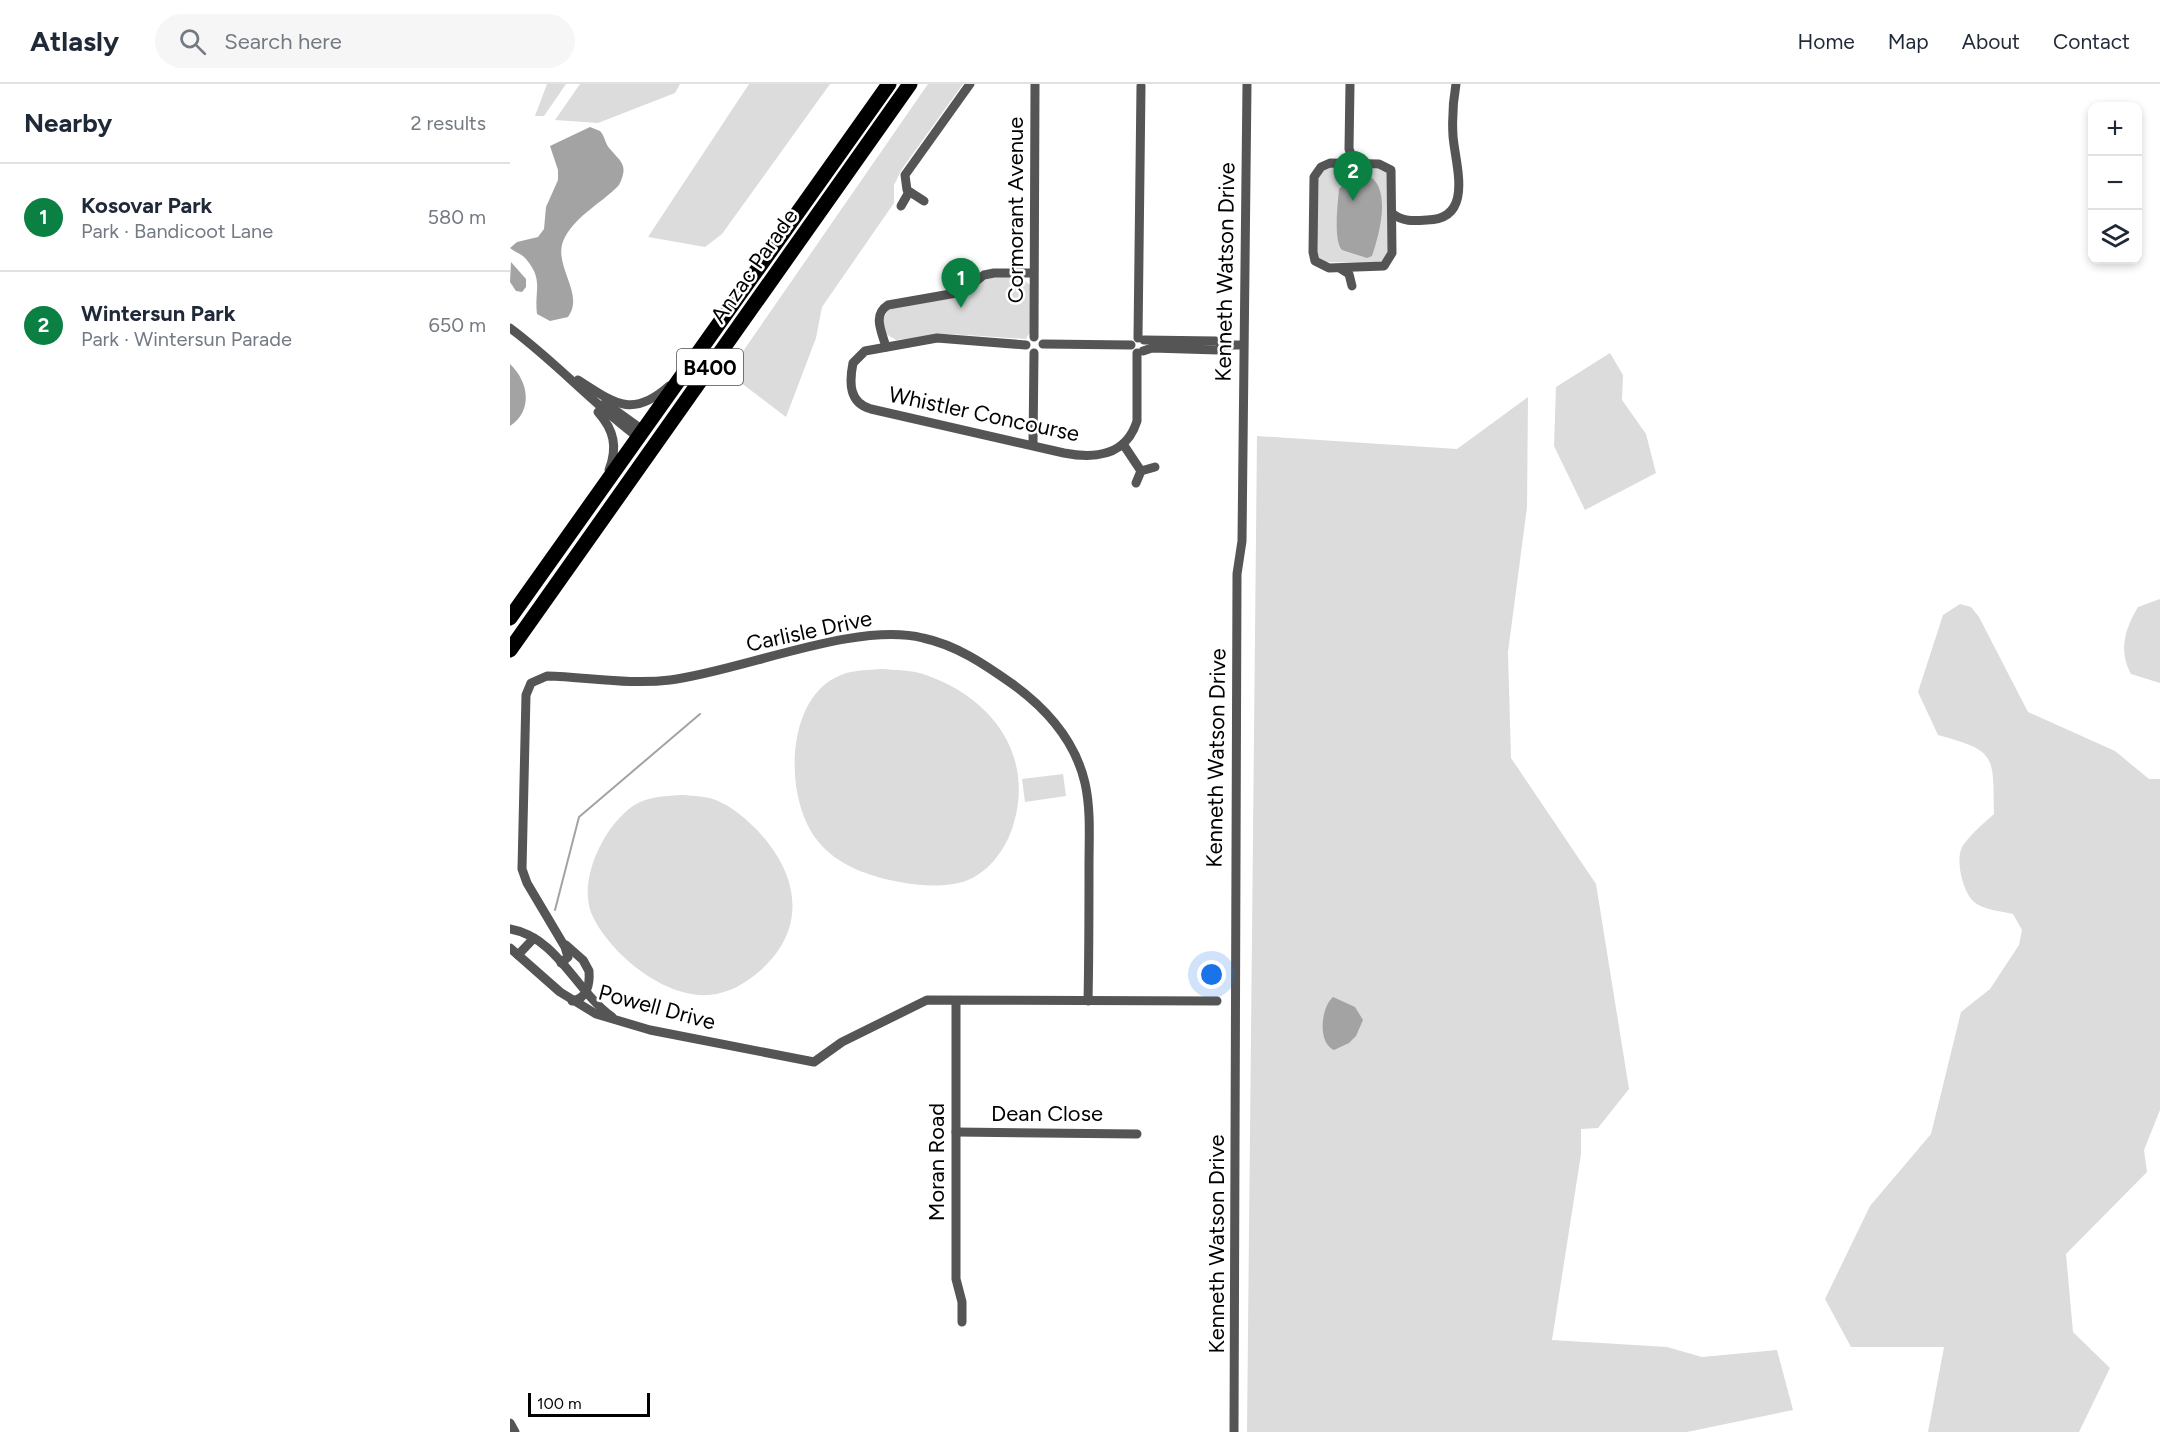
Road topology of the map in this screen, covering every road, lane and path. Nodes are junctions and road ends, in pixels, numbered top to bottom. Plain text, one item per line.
1 (889, 84) edge
2 (910, 84) edge
3 (969, 84) edge
4 (1035, 84) edge
5 (1247, 84) edge
6 (1350, 84) edge
7 (1456, 84) edge
8 (1141, 85) edge
9 (1349, 149) junction
10 (1337, 163) junction
11 (1361, 164) junction
12 (909, 192) junction
13 (924, 201) dead end
14 (902, 206) dead end
15 (1392, 213) junction
16 (1406, 220) junction
17 (1392, 232) junction
18 (1339, 268) junction
19 (1365, 269) junction
20 (1033, 273) junction
21 (510, 328) edge
22 (1034, 337) junction
23 (1141, 339) junction
24 (1043, 344) junction
25 (1026, 345) junction
26 (1225, 345) junction
27 (1243, 345) junction
28 (886, 347) junction
29 (1137, 350) junction
30 (1034, 353) junction
31 (564, 371) junction
32 (684, 372) junction
33 (641, 434) junction
34 (655, 444) junction
35 (1123, 444) junction
36 (1033, 445) junction
37 (1155, 466) dead end
38 (1142, 471) junction
39 (1136, 483) dead end
40 (599, 493) junction
41 (510, 618) edge
42 (510, 650) edge
43 (510, 929) edge
44 (534, 938) junction
45 (562, 941) junction
46 (510, 948) edge
47 (518, 955) junction
48 (561, 963) junction
49 (587, 991) junction
50 (572, 1001) junction
51 (956, 1001) junction
52 (1088, 1001) junction
53 (1217, 1001) dead end
54 (616, 1020) junction
55 (956, 1132) junction
56 (1137, 1134) dead end
57 (962, 1322) dead end
58 (510, 1423) edge
59 (515, 1432) edge
60 (1234, 1432) edge

1 - 32 main road, Anzac Parade / B400
2 - 34 main road, Anzac Parade / B400
3 - 12 street
4 - 20 street, Cormorant Avenue
5 - 27 street, Kenneth Watson Drive
6 - 9 street
7 - 16 street
8 - 23 street
9 - 10 street
9 - 11 street
10 - 11 street
10 - 18 street
11 - 15 street
12 - 13 street
12 - 14 street
15 - 16 street
15 - 17 street
16 - 17 street
17 - 19 street
18 - 19 street
18 - 19 street
20 - 22 street, Cormorant Avenue
20 - 28 street
21 - 31 street
22 - 24 street
22 - 25 street
23 - 26 street
23 - 29 street
24 - 29 street
24 - 30 street
25 - 28 street
25 - 30 street
26 - 27 street
26 - 29 street
27 - 60 street, Kenneth Watson Drive
28 - 36 street, Whistler Concourse
29 - 35 street
30 - 36 street
31 - 32 street
31 - 33 street
31 - 40 street
32 - 33 main road, Anzac Parade / B400
33 - 34 main road
33 - 40 main road, Anzac Parade / B400
34 - 42 main road, Anzac Parade / B400
35 - 36 street, Whistler Concourse
35 - 38 street
37 - 38 street
38 - 39 street
40 - 41 main road, Anzac Parade / B400
43 - 44 street
44 - 47 street
44 - 48 street
45 - 48 street
45 - 49 street, Carlisle Drive
45 - 52 street, Carlisle Drive
46 - 47 street, Powell Drive
47 - 50 street, Powell Drive
48 - 49 street
49 - 50 street
49 - 54 street
50 - 54 street, Powell Drive
51 - 52 street
51 - 54 street, Powell Drive
51 - 55 street, Moran Road
52 - 53 street
55 - 56 street, Dean Close
55 - 57 street, Moran Road
58 - 59 street

